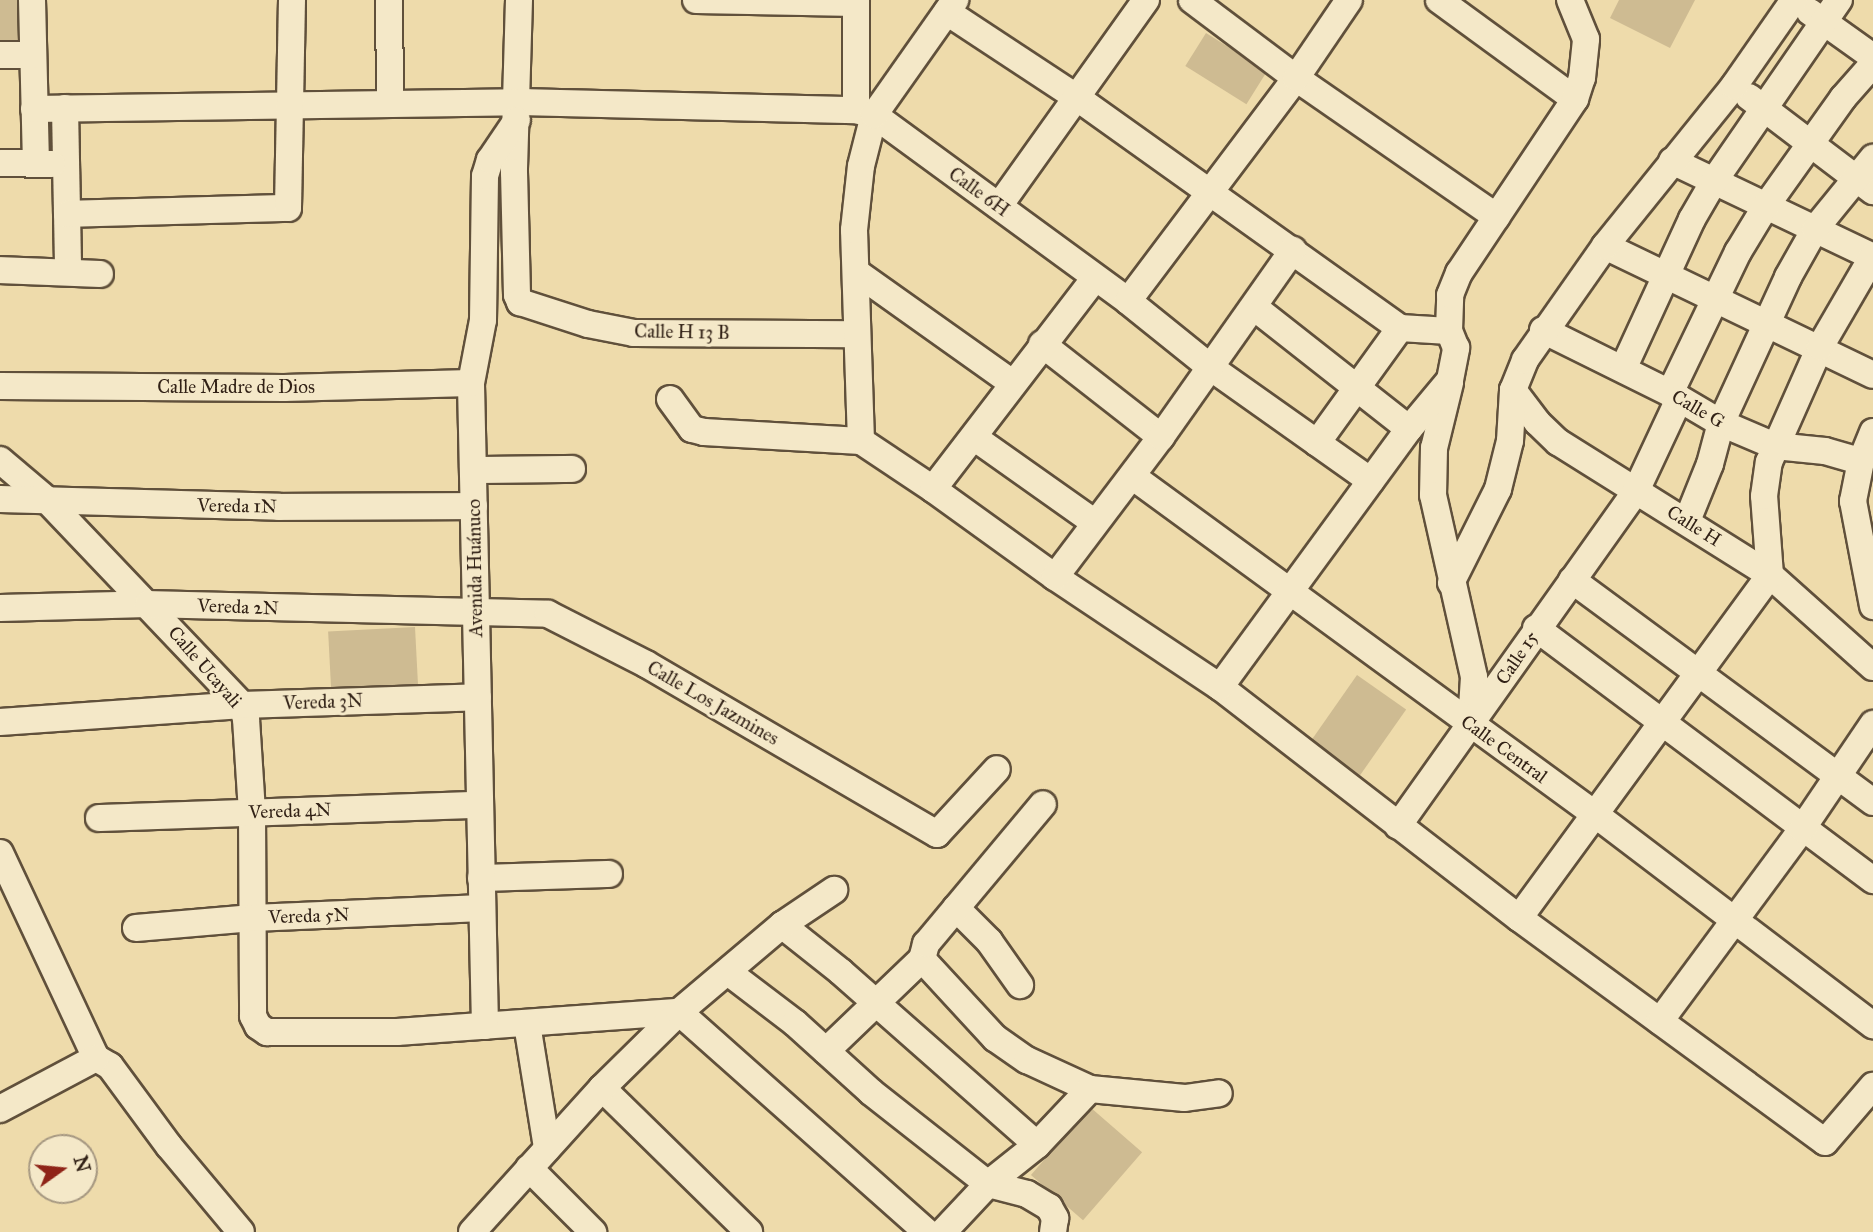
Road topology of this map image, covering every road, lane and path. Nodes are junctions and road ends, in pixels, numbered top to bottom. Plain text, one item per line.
1 (32, 0) edge
2 (292, 0) edge
3 (389, 0) edge
4 (519, 0) edge
5 (696, 0) edge
6 (1146, 0) edge
7 (1192, 0) edge
8 (1349, 0) edge
9 (1439, 0) edge
10 (1570, 0) edge
11 (1794, 0) edge
12 (1839, 0) edge
13 (856, 2) edge
14 (951, 6) edge
15 (1823, 22) junction
16 (0, 55) edge
17 (32, 55) junction
18 (1873, 58) edge
19 (1873, 64) edge
20 (1296, 78) junction
21 (1734, 86) junction
22 (1076, 97) junction
23 (1575, 99) junction
24 (292, 103) junction
25 (390, 103) junction
26 (65, 108) junction
27 (1764, 108) junction
28 (34, 109) junction
29 (518, 111) junction
30 (865, 112) junction
31 (1810, 144) junction
32 (1873, 158) edge
33 (1672, 161) junction
34 (0, 163) edge
35 (36, 164) junction
36 (68, 164) junction
37 (1714, 181) junction
38 (1864, 185) edge
39 (1210, 191) junction
40 (999, 206) junction
41 (1766, 206) junction
42 (67, 214) junction
43 (1497, 217) junction
44 (1815, 229) junction
45 (1605, 246) junction
46 (1293, 250) junction
47 (1873, 257) edge
48 (0, 270) edge
49 (68, 271) junction
50 (856, 272) junction
51 (100, 274) dead end
52 (1666, 277) junction
53 (1095, 278) junction
54 (1715, 300) junction
55 (1128, 302) junction
56 (1254, 307) junction
57 (1766, 323) junction
58 (1400, 328) junction
59 (1543, 330) junction
60 (1449, 331) junction
61 (856, 334) junction
62 (1042, 344) junction
63 (1820, 347) junction
64 (1210, 367) junction
65 (1623, 369) junction
66 (1873, 375) edge
67 (1450, 380) junction
68 (471, 383) junction
69 (1012, 383) junction
70 (0, 386) edge
71 (1360, 388) junction
72 (1513, 390) junction
73 (1675, 396) junction
74 (670, 399) dead end
75 (1721, 423) junction
76 (1409, 429) junction
77 (1873, 432) edge
78 (975, 438) junction
79 (1161, 438) junction
80 (861, 441) junction
81 (1317, 443) junction
82 (1775, 446) junction
83 (0, 460) edge
84 (1861, 461) junction
85 (572, 468) dead end
86 (473, 470) junction
87 (1132, 476) junction
88 (1371, 481) junction
89 (933, 489) junction
90 (1636, 491) junction
91 (0, 499) edge
92 (46, 499) junction
93 (474, 506) junction
94 (1688, 521) junction
95 (1095, 523) junction
96 (1770, 575) junction
97 (1055, 577) junction
98 (1572, 580) junction
99 (1451, 583) junction
100 (1288, 592) junction
101 (148, 604) junction
102 (1873, 606) edge
103 (0, 608) edge
104 (476, 611) junction
105 (1536, 628) junction
106 (1873, 667) edge
107 (1701, 673) junction
108 (1220, 687) junction
109 (478, 697) junction
110 (242, 705) junction
111 (0, 722) edge
112 (1664, 723) junction
113 (1873, 724) edge
114 (1471, 725) junction
115 (997, 769) dead end
116 (1838, 778) junction
117 (1873, 802) edge
118 (1043, 804) dead end
119 (480, 805) junction
120 (252, 812) junction
121 (1596, 815) junction
122 (99, 818) dead end
123 (1398, 826) junction
124 (1802, 829) junction
125 (0, 853) edge
126 (610, 874) dead end
127 (481, 878) junction
128 (1873, 880) edge
129 (834, 890) dead end
130 (482, 908) junction
131 (956, 908) junction
132 (253, 918) junction
133 (1519, 918) junction
134 (1732, 920) junction
135 (782, 925) junction
136 (136, 928) dead end
137 (922, 959) junction
138 (728, 972) junction
139 (1020, 985) dead end
140 (876, 1003) junction
141 (679, 1012) junction
142 (1660, 1021) junction
143 (527, 1024) junction
144 (1873, 1025) edge
145 (485, 1026) junction
146 (826, 1051) junction
147 (96, 1058) junction
148 (1873, 1086) edge
149 (602, 1088) junction
150 (1090, 1090) junction
151 (1219, 1093) dead end
152 (1, 1105) edge
153 (1037, 1145) junction
154 (538, 1158) junction
155 (988, 1184) junction
156 (241, 1232) edge
157 (472, 1232) edge
158 (593, 1232) edge
159 (748, 1232) edge
160 (927, 1232) edge
161 (943, 1232) edge
162 (1054, 1232) edge

1 - 17 street
2 - 24 street
3 - 25 street
4 - 29 street
5 - 13 street
6 - 22 street
7 - 20 street
8 - 20 street
9 - 23 street
10 - 23 street
11 - 15 street
11 - 21 street
12 - 15 street
13 - 30 street
14 - 22 street
14 - 30 street
15 - 18 street
15 - 27 street
16 - 17 street
17 - 28 street
19 - 31 street, Calle 15
20 - 39 street
20 - 43 street
21 - 27 street
21 - 33 street
22 - 39 street
22 - 40 street
23 - 43 street
24 - 25 street
24 - 26 street
24 - 42 street
25 - 29 street
26 - 28 street
26 - 36 street
27 - 31 street
27 - 37 street
28 - 35 street
29 - 30 street
29 - 61 street, Calle H 13 B
29 - 68 street, Avenida Huánuco
30 - 40 street, Calle 6H
30 - 50 street
31 - 38 street
31 - 41 street, Calle 15
32 - 38 street
33 - 37 street
33 - 45 street
34 - 35 street
35 - 36 street
36 - 42 street
37 - 41 street
37 - 52 street
38 - 44 street
39 - 46 street
39 - 55 street
40 - 53 street, Calle 6H
41 - 44 street
41 - 54 street, Calle 15
42 - 49 street
43 - 60 street
44 - 47 street
44 - 57 street
45 - 52 street
45 - 59 street
46 - 56 street
46 - 58 street
47 - 63 street
48 - 49 street
49 - 51 street
50 - 61 street
50 - 69 street
52 - 54 street
52 - 65 street
53 - 55 street, Calle 6H
53 - 62 street
54 - 57 street
54 - 73 street, Calle 15
55 - 64 street, Calle 6H
56 - 64 street
56 - 71 street
57 - 63 street
57 - 75 street
58 - 60 street
58 - 71 street
59 - 65 street, Calle G
59 - 72 street
60 - 67 street
61 - 80 street
62 - 69 street
62 - 79 street
63 - 66 street
63 - 82 street
64 - 79 street
64 - 81 street, Calle 6H
65 - 73 street, Calle G
67 - 76 street
67 - 99 street
68 - 70 street, Calle Madre de Dios
68 - 86 street, Avenida Huánuco
69 - 78 street
71 - 76 street
71 - 81 street
72 - 90 street, Calle H
72 - 99 street
73 - 75 street, Calle G
73 - 90 street, Calle 15
74 - 80 street
75 - 82 street, Calle G
75 - 94 street
76 - 88 street
77 - 84 street
78 - 89 street
78 - 95 street
79 - 87 street
80 - 89 street
81 - 88 street, Calle 6H
82 - 84 street, Calle G
82 - 96 street
83 - 92 street, Calle Ucayali
84 - 102 street
85 - 86 street
86 - 93 street, Avenida Huánuco
87 - 95 street
87 - 100 street, Calle Central
88 - 100 street
89 - 97 street
90 - 94 street, Calle H
90 - 98 street, Calle 15
91 - 92 street, Vereda 1N
92 - 93 street, Vereda 1N
92 - 101 street, Calle Ucayali
93 - 104 street, Avenida Huánuco
94 - 96 street, Calle H
95 - 97 street
96 - 106 street, Calle H
96 - 107 street
97 - 108 street
98 - 105 street, Calle 15
98 - 107 street
99 - 114 street
100 - 108 street
100 - 114 street, Calle Central
101 - 103 street, Vereda 2N
101 - 104 street, Vereda 2N
101 - 110 street, Calle Ucayali
104 - 109 street, Avenida Huánuco
104 - 115 street, Calle Los Jazmines
105 - 112 street
105 - 114 street, Calle 15
107 - 112 street
107 - 116 street
108 - 123 street
109 - 110 street, Vereda 3N
109 - 119 street, Avenida Huánuco
110 - 111 street, Vereda 3N
110 - 120 street, Calle Ucayali
112 - 121 street
112 - 124 street
113 - 116 street
114 - 121 street, Calle Central
114 - 123 street, Calle 15
116 - 117 street
116 - 124 street
118 - 131 street
119 - 120 street, Vereda 4N
119 - 127 street, Avenida Huánuco
120 - 122 street, Vereda 4N
120 - 132 street, Calle Ucayali
121 - 133 street
121 - 134 street, Calle Central
123 - 133 street
124 - 128 street
124 - 134 street
125 - 147 street
126 - 127 street
127 - 130 street, Avenida Huánuco
129 - 135 street
130 - 132 street, Vereda 5N
130 - 145 street, Avenida Huánuco
131 - 137 street
131 - 139 street
132 - 136 street, Vereda 5N
132 - 145 street, Calle Ucayali
133 - 142 street
134 - 142 street
134 - 144 street, Calle Central
135 - 138 street
135 - 140 street
137 - 140 street
137 - 150 street
138 - 141 street
138 - 146 street
140 - 146 street
140 - 153 street
141 - 143 street
141 - 149 street
141 - 160 street
142 - 148 street
143 - 145 street
143 - 154 street
146 - 155 street
147 - 152 street
147 - 156 street
149 - 154 street
149 - 159 street
150 - 151 street
150 - 153 street
153 - 155 street
154 - 157 street
154 - 158 street
155 - 161 street
155 - 162 street

